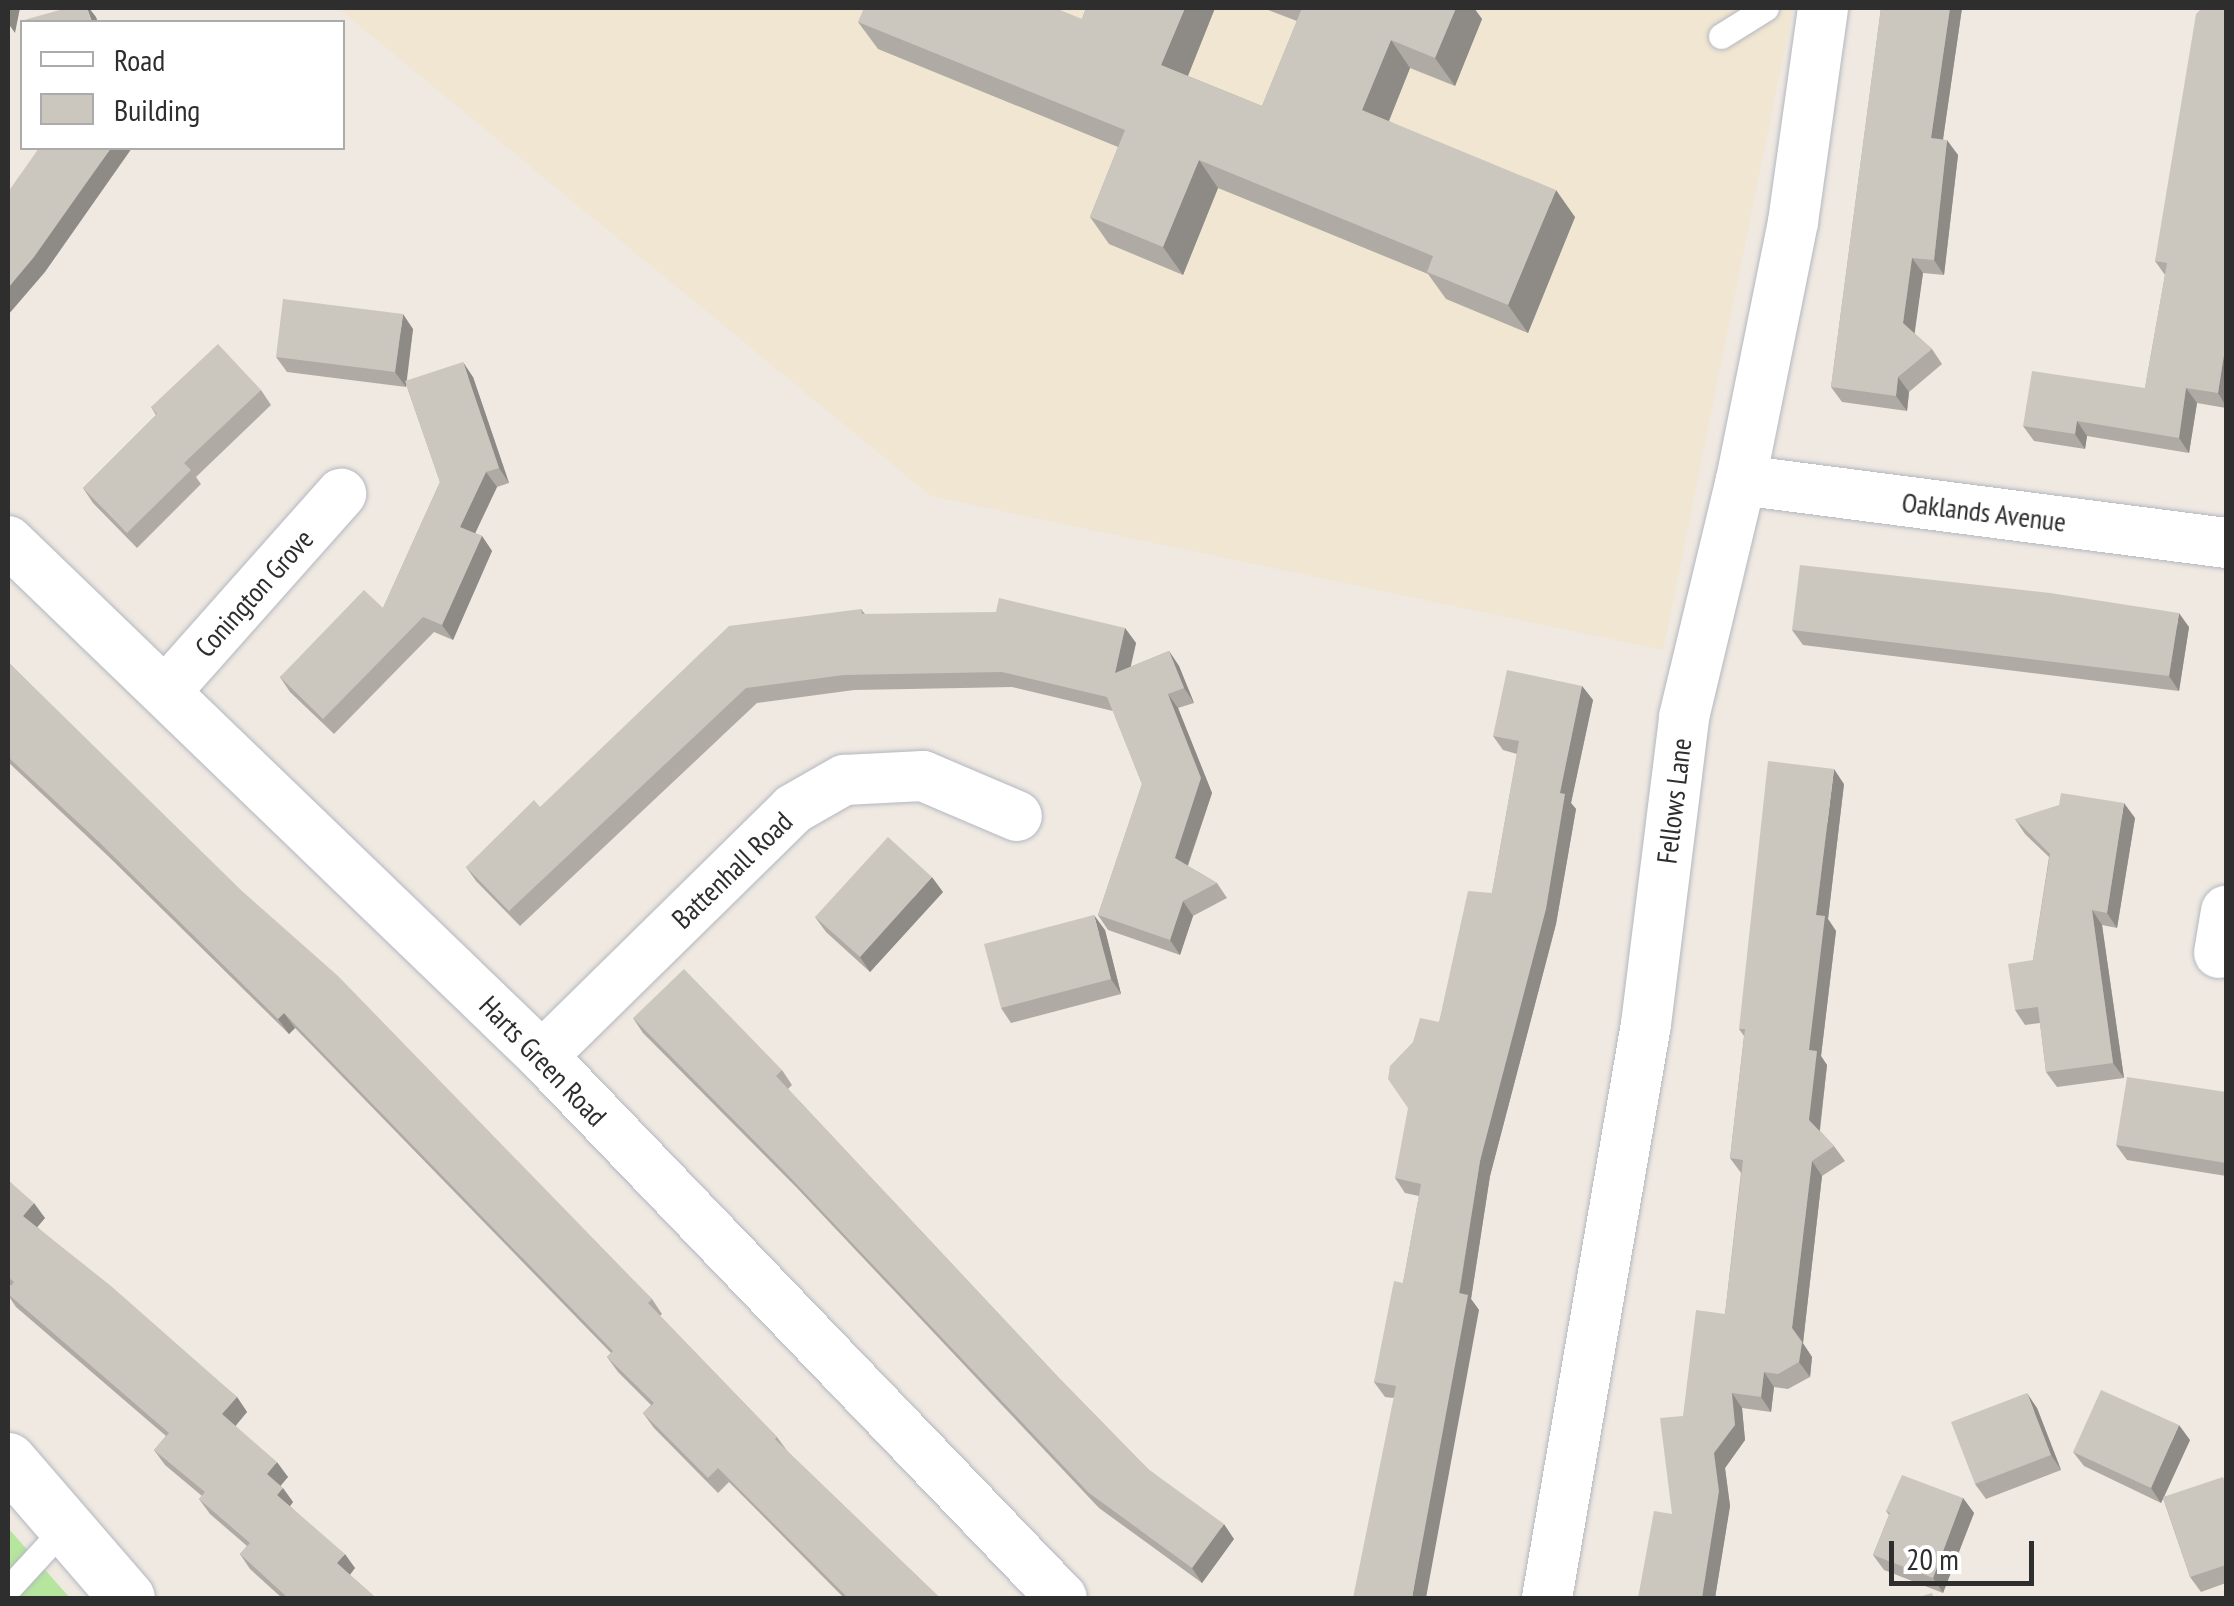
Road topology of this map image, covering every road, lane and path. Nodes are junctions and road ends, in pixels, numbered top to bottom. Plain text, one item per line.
1 (1766, 8) edge
2 (1824, 8) edge
3 (1720, 36) dead end
4 (1741, 480) junction
5 (342, 494) dead end
6 (8, 541) edge
7 (2226, 543) edge
8 (166, 691) junction
9 (1017, 816) dead end
10 (542, 1056) junction
11 (8, 1460) edge
12 (66, 1526) junction
13 (8, 1588) edge
14 (127, 1598) edge
15 (1062, 1598) edge
16 (1546, 1598) edge

1 - 3 lane
2 - 4 street, Fellows Lane
4 - 7 street, Oaklands Avenue
4 - 16 street, Fellows Lane
5 - 8 street, Conington Grove
6 - 8 street, Harts Green Road
8 - 10 street, Harts Green Road
9 - 10 street, Battenhall Road
10 - 15 street, Harts Green Road
11 - 12 street
12 - 13 lane
12 - 14 street

